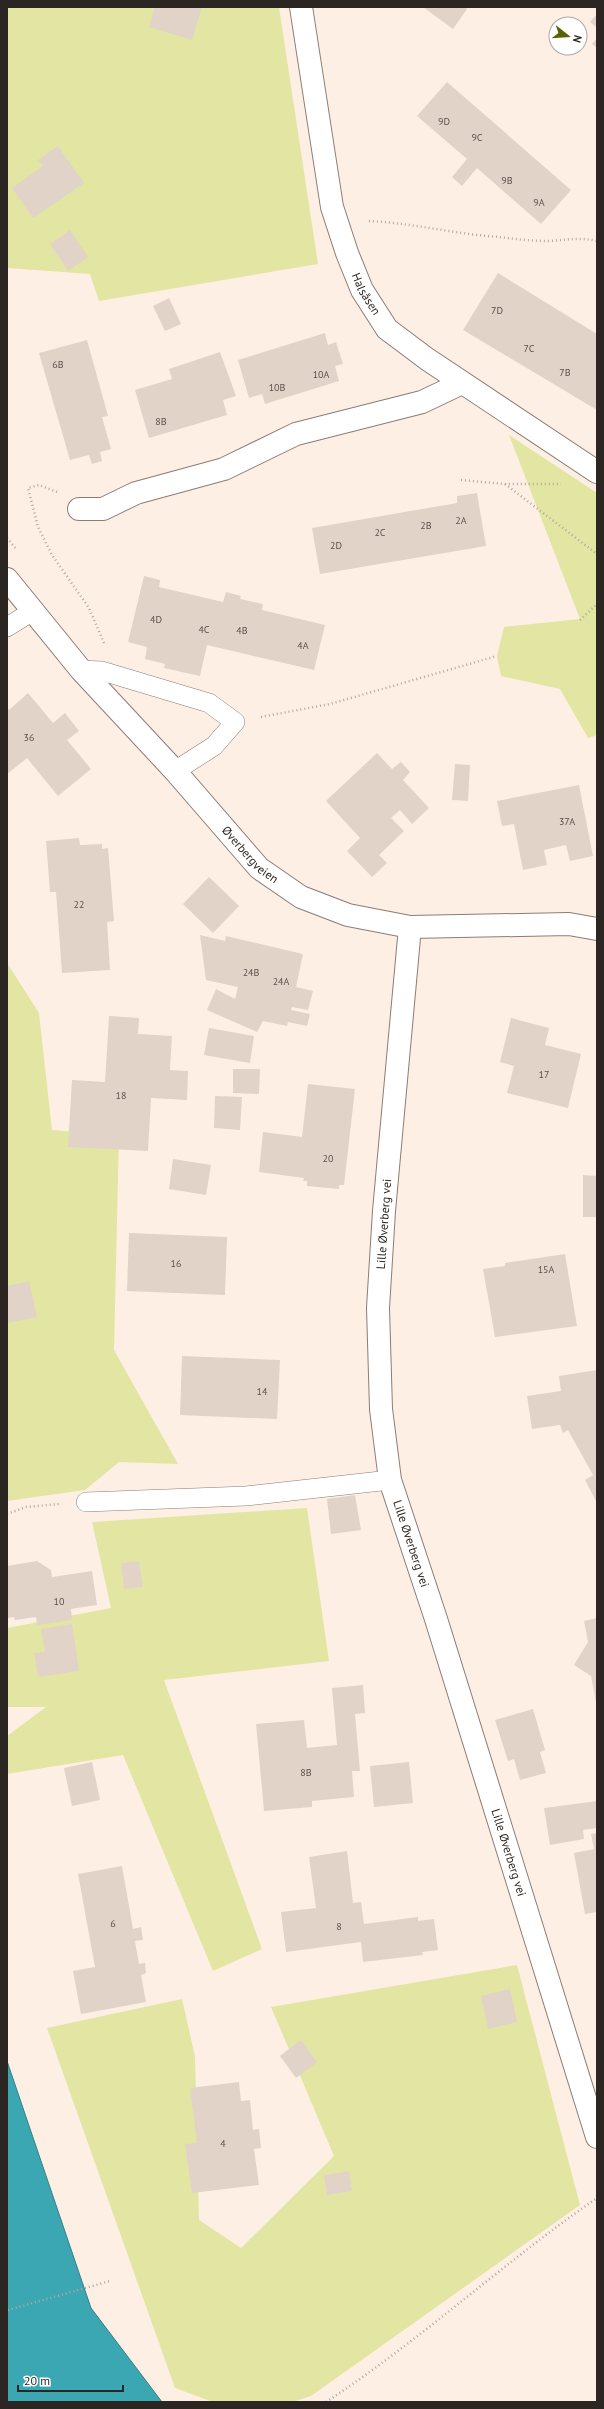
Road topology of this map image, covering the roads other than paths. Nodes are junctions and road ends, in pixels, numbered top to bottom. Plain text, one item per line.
1 (301, 7) edge
2 (462, 383) junction
3 (597, 472) edge
4 (79, 509) road end
5 (7, 579) edge
6 (33, 611) junction
7 (7, 627) edge
8 (91, 670) junction
9 (175, 771) junction
10 (410, 927) junction
11 (597, 929) edge
12 (390, 1480) junction
13 (86, 1502) road end
14 (597, 2137) edge

1 - 2 street, Halsåsen
2 - 3 street, Halsåsen
2 - 4 street
5 - 6 street, Øverbergveien
6 - 7 lane
6 - 8 street, Øverbergveien
8 - 9 street, Øverbergveien
8 - 9 lane
9 - 10 street, Øverbergveien
10 - 11 street, Øverbergveien
10 - 12 street, Lille Øverberg vei
12 - 13 lane
12 - 14 street, Lille Øverberg vei

